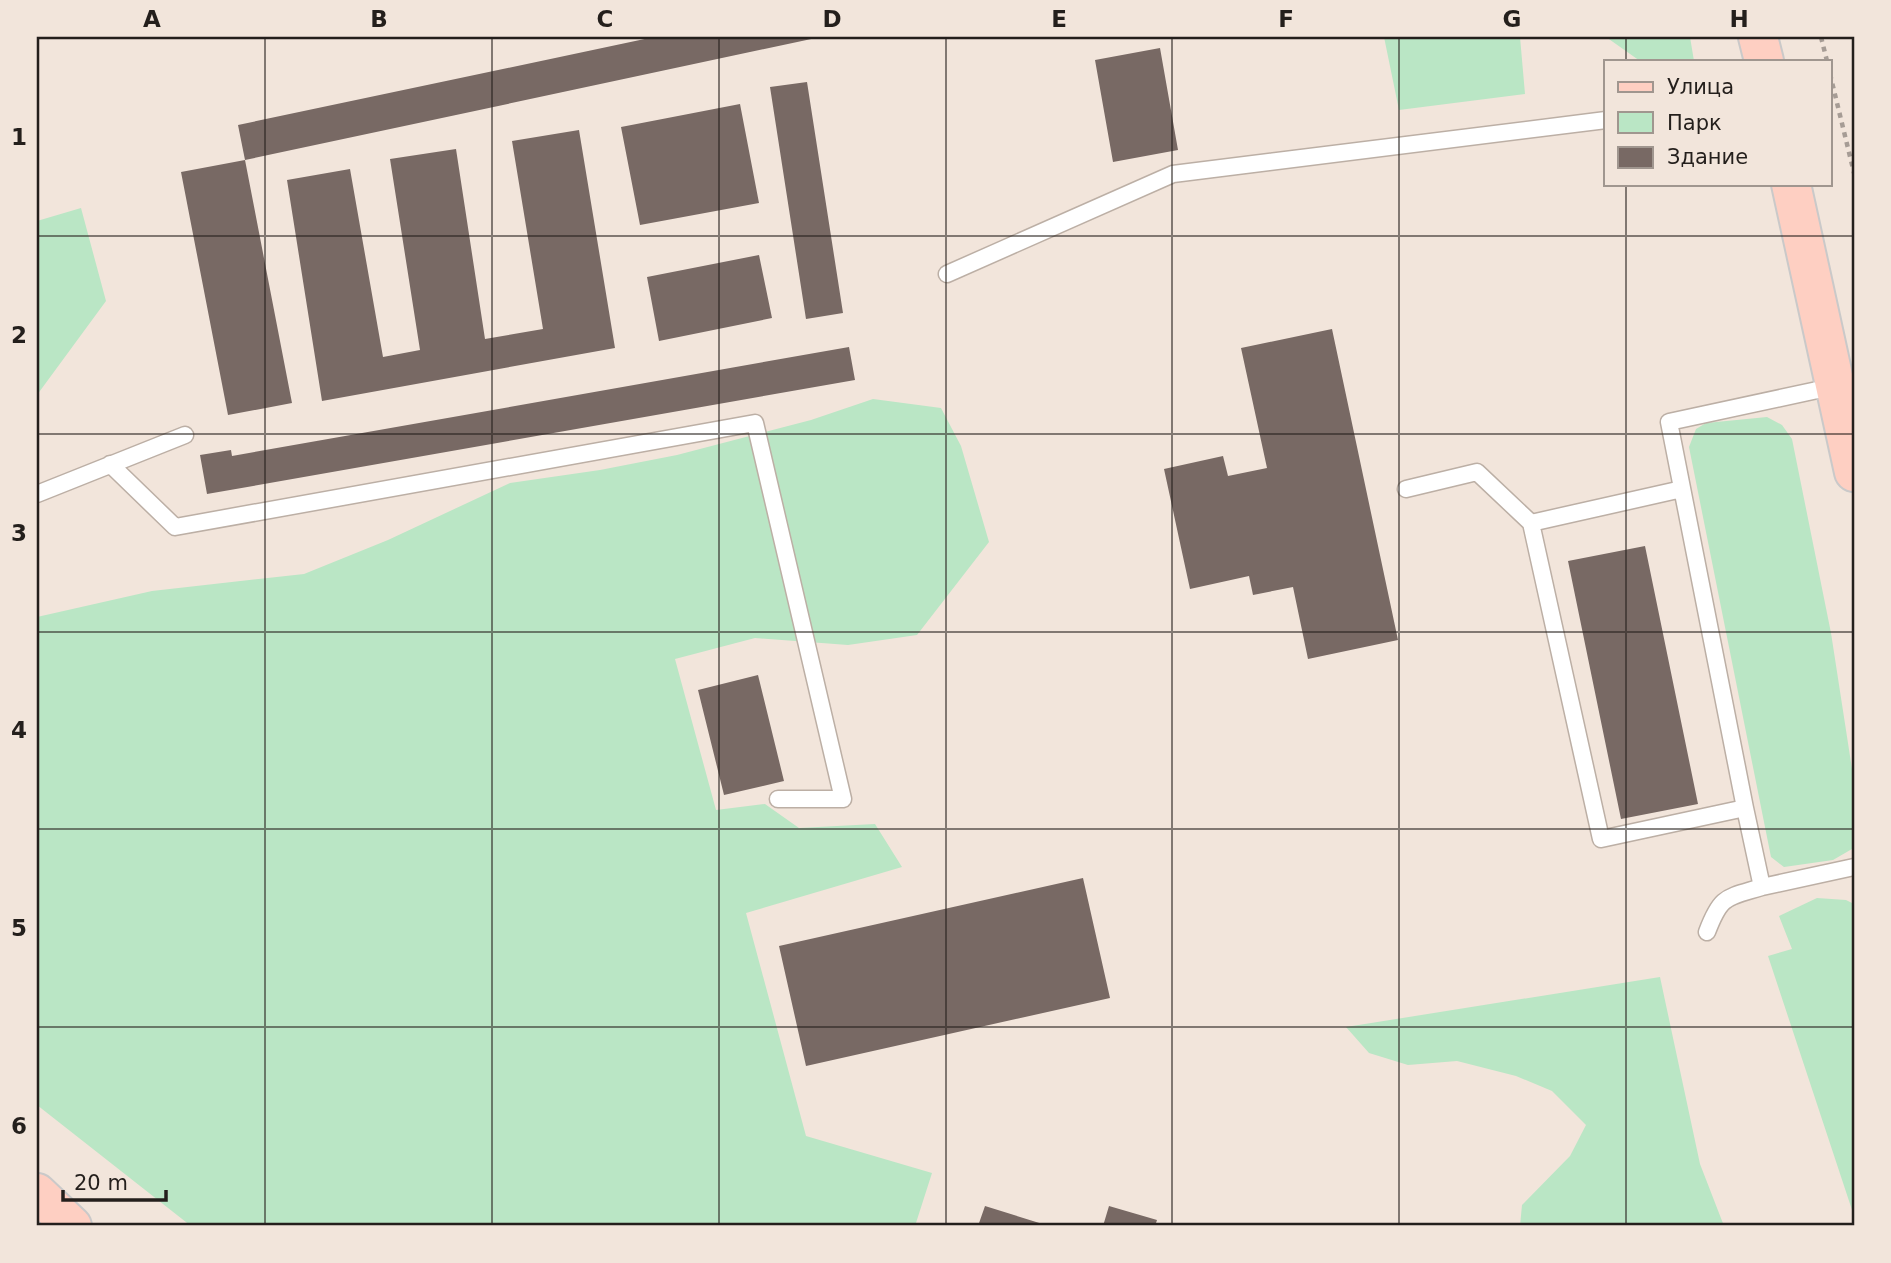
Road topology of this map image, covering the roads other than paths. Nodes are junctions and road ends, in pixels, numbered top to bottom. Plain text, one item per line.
1 (1758, 37) edge
2 (1764, 60) edge
3 (1604, 120) edge
4 (1791, 186) edge
5 (947, 274) dead end
6 (1836, 386) junction
7 (185, 435) dead end
8 (110, 464) junction
9 (1854, 472) edge
10 (1406, 489) dead end
11 (1682, 489) junction
12 (37, 494) edge
13 (1531, 523) junction
14 (778, 799) dead end
15 (1745, 808) junction
16 (1854, 867) edge
17 (1762, 887) junction
18 (1707, 932) dead end
19 (37, 1193) edge
20 (72, 1226) edge

1 - 2 main road
3 - 5 lane
4 - 6 main road
6 - 9 main road
6 - 11 lane
7 - 8 lane
8 - 12 lane
8 - 14 lane
10 - 13 lane
11 - 13 lane
11 - 15 lane
13 - 15 lane
15 - 17 lane
16 - 17 lane
17 - 18 lane
19 - 20 main road

